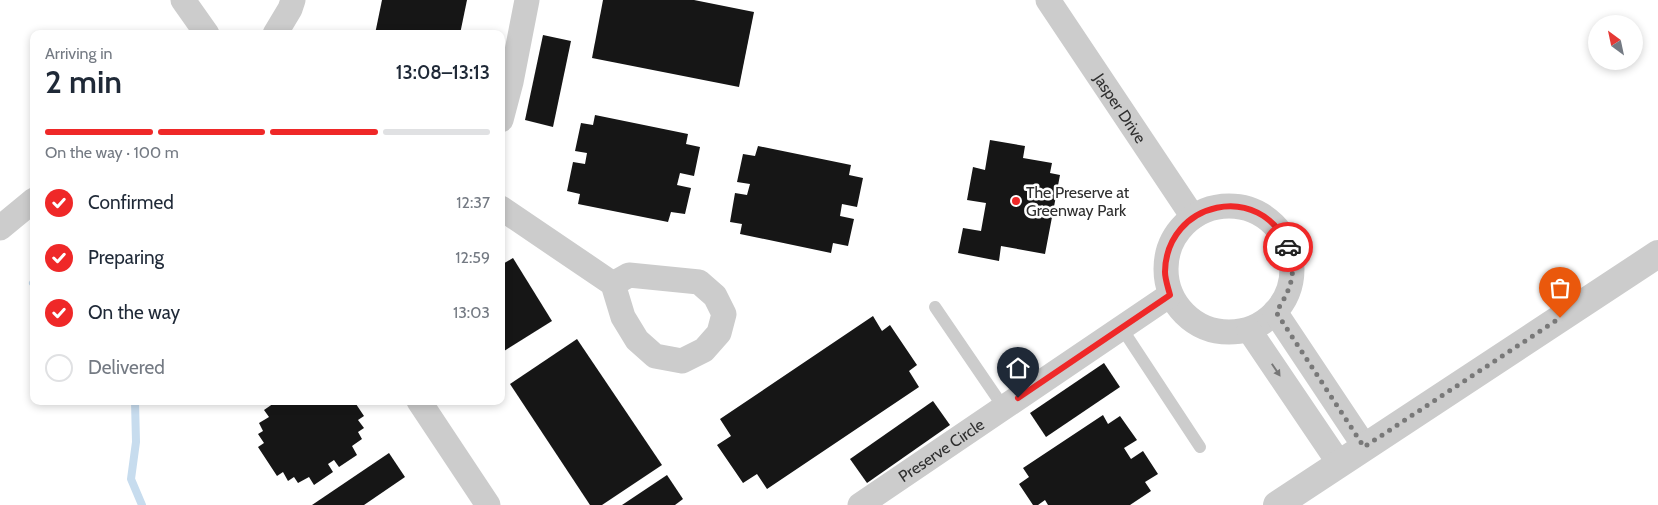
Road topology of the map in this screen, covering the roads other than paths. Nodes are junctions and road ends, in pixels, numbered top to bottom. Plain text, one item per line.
1 (183, 0) edge
2 (293, 0) edge
3 (527, 0) edge
4 (1048, 0) edge
5 (204, 30) edge
6 (277, 30) edge
7 (505, 105) edge
8 (30, 203) edge
9 (505, 211) edge
10 (1193, 217) junction
11 (0, 228) edge
12 (1658, 254) edge
13 (613, 284) dead end
14 (1170, 295) junction
15 (935, 307) dead end
16 (1276, 312) junction
17 (1122, 327) junction
18 (1249, 330) junction
19 (422, 405) edge
20 (1004, 408) junction
21 (1200, 447) dead end
22 (1364, 447) junction
23 (1339, 463) junction
24 (488, 505) edge
25 (860, 505) edge
26 (1277, 505) edge

1 - 5 street
2 - 6 street
3 - 7 street
4 - 10 street, Jasper Drive
8 - 11 street
9 - 13 street
10 - 14 street
10 - 16 street
12 - 22 street
14 - 17 street, Preserve Circle
14 - 18 street
15 - 20 lane
16 - 18 street
16 - 22 street
17 - 20 street, Preserve Circle
17 - 21 lane
18 -> 23 street
19 - 24 street
20 - 25 street, Preserve Circle
22 - 23 street
23 - 26 street

